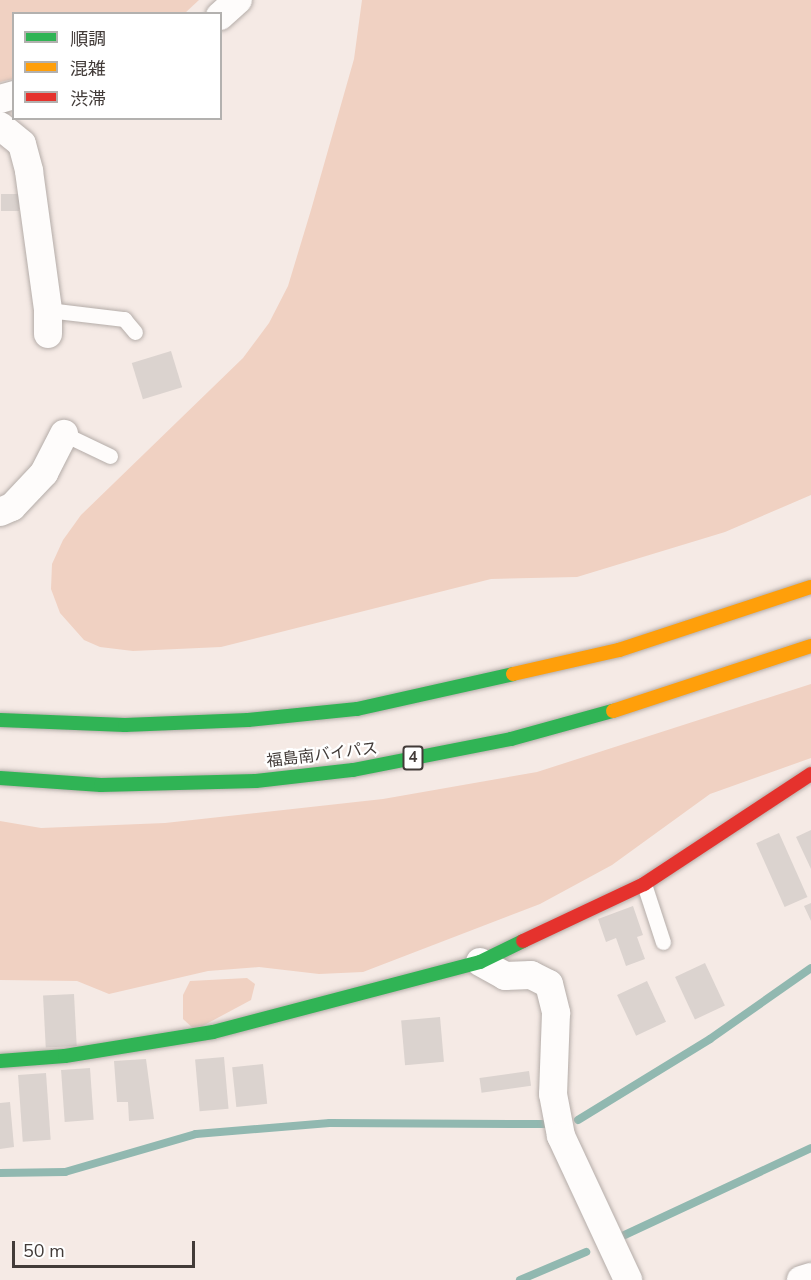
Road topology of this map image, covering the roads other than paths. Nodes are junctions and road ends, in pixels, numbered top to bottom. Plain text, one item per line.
1 (238, 0) edge
2 (222, 14) edge
3 (0, 126) edge
4 (48, 322) joint
5 (135, 332) dead end
6 (64, 434) joint
7 (110, 456) dead end
8 (0, 512) edge
9 (811, 587) edge
10 (811, 646) edge
11 (0, 720) edge
12 (811, 774) edge
13 (0, 778) edge
14 (644, 884) junction
15 (663, 942) dead end
16 (480, 962) junction
17 (0, 1062) edge
18 (811, 1277) edge
19 (628, 1280) edge
20 (801, 1280) edge

1 - 2 street
3 - 4 street
4 - 5 lane
6 - 7 lane
6 - 8 street
9 - 11 main road
10 - 13 main road, 福島南バイパス / 4
12 - 14 main road
14 - 15 lane
14 - 16 main road
16 - 17 main road
16 - 19 street
18 - 20 street

